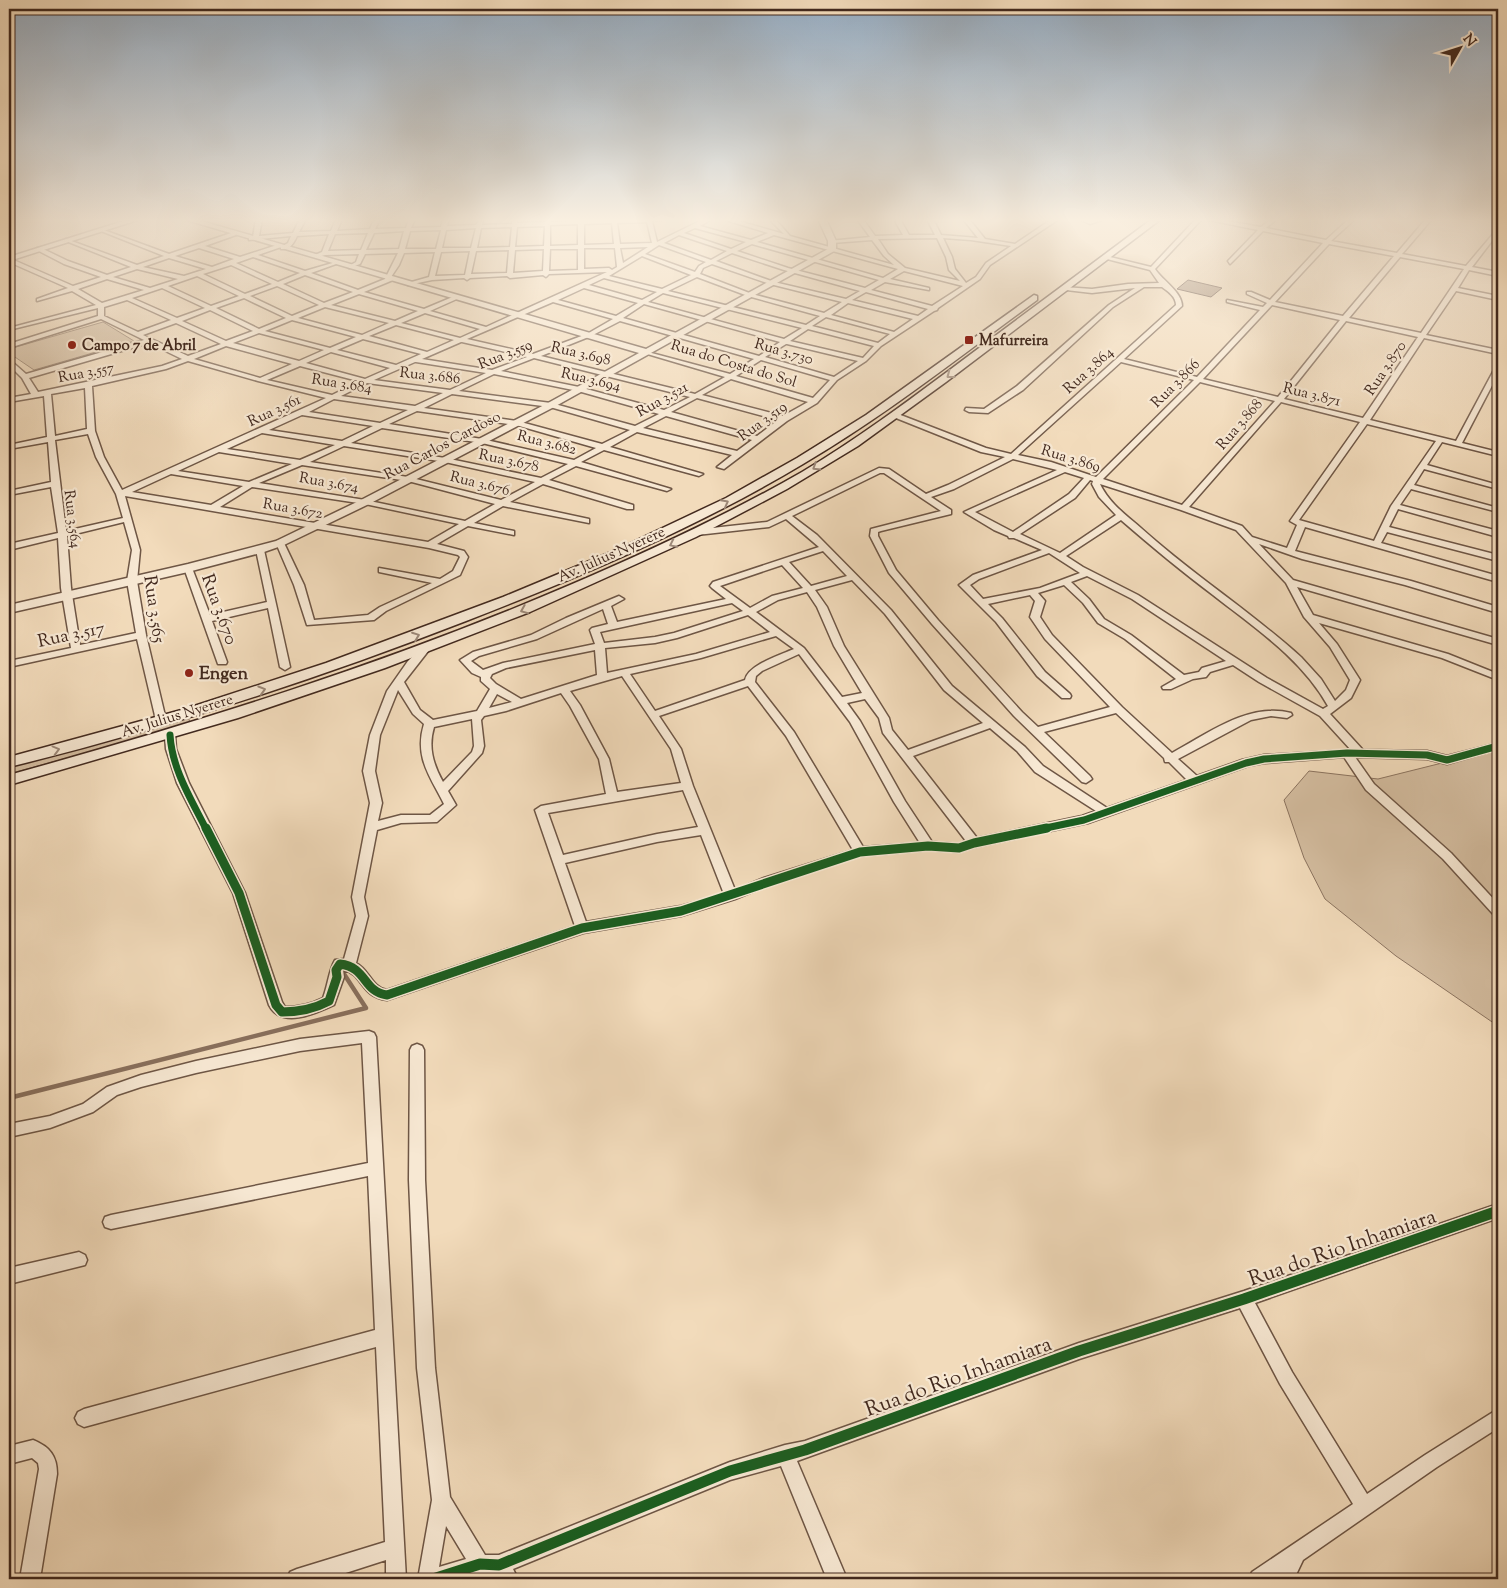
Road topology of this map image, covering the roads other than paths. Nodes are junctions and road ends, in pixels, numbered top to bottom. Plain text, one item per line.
1 (58, 293) edge
2 (81, 293) edge
3 (141, 293) edge
4 (177, 293) edge
5 (239, 293) edge
6 (252, 293) edge
7 (296, 293) edge
8 (356, 293) edge
9 (363, 293) edge
10 (443, 293) edge
11 (568, 293) edge
12 (610, 293) edge
13 (659, 293) edge
14 (665, 293) edge
15 (745, 293) edge
16 (753, 293) edge
17 (814, 293) edge
18 (860, 293) edge
19 (876, 293) edge
20 (956, 293) edge
21 (1040, 293) edge
22 (1058, 293) edge
23 (1131, 293) edge
24 (1172, 293) edge
25 (1249, 293) dead end
26 (1281, 293) edge
27 (1365, 293) edge
28 (1452, 293) edge
29 (1475, 293) edge
30 (750, 295) junction
31 (245, 296) junction
32 (457, 297) junction
33 (127, 298) junction
34 (1498, 298) edge
35 (39, 300) dead end
36 (552, 300) junction
37 (847, 301) junction
38 (1229, 301) dead end
39 (643, 302) junction
40 (1272, 303) junction
41 (101, 305) junction
42 (324, 305) junction
43 (725, 308) junction
44 (209, 309) junction
45 (935, 309) junction
46 (1266, 309) junction
47 (426, 311) junction
48 (520, 314) junction
49 (827, 315) junction
50 (101, 317) junction
51 (292, 318) junction
52 (620, 318) junction
53 (918, 318) junction
54 (704, 319) junction
55 (1344, 319) junction
56 (177, 320) junction
57 (400, 323) junction
58 (12, 327) edge
59 (806, 327) junction
60 (487, 329) junction
61 (259, 331) junction
62 (677, 334) junction
63 (896, 334) junction
64 (137, 335) junction
65 (588, 335) junction
66 (1424, 336) junction
67 (36, 337) junction
68 (363, 337) junction
69 (462, 340) junction
70 (149, 341) junction
71 (787, 342) junction
72 (226, 344) junction
73 (879, 345) junction
74 (9, 346) edge
75 (331, 350) junction
76 (646, 352) junction
77 (1498, 352) edge
78 (428, 354) junction
79 (535, 357) junction
80 (761, 358) junction
81 (188, 360) junction
82 (416, 360) junction
83 (864, 360) junction
84 (1120, 360) junction
85 (9, 361) edge
86 (297, 364) junction
87 (398, 368) junction
88 (1498, 368) edge
89 (493, 372) junction
90 (608, 373) junction
91 (732, 376) junction
92 (26, 377) junction
93 (835, 378) junction
94 (260, 380) junction
95 (1198, 380) junction
96 (365, 381) junction
97 (88, 385) junction
98 (579, 389) junction
99 (47, 392) junction
100 (454, 392) junction
101 (35, 394) junction
102 (695, 396) junction
103 (333, 397) junction
104 (9, 400) edge
105 (1279, 400) junction
106 (814, 401) junction
107 (551, 405) junction
108 (416, 408) junction
109 (969, 410) dead end
110 (667, 412) junction
111 (301, 413) junction
112 (895, 416) junction
113 (784, 419) junction
114 (1365, 421) junction
115 (516, 423) junction
116 (380, 426) junction
117 (636, 429) junction
118 (91, 431) junction
119 (262, 431) junction
120 (758, 438) junction
121 (52, 439) junction
122 (1440, 440) junction
123 (482, 441) junction
124 (343, 444) junction
125 (1458, 444) junction
126 (9, 447) edge
127 (602, 448) junction
128 (219, 450) junction
129 (738, 454) junction
130 (1498, 454) edge
131 (1013, 456) junction
132 (445, 460) junction
133 (301, 462) junction
134 (575, 463) junction
135 (1422, 466) junction
136 (720, 467) dead end
137 (1063, 470) junction
138 (171, 472) junction
139 (698, 474) dead end
140 (408, 479) junction
141 (1093, 479) junction
142 (543, 481) junction
143 (253, 483) junction
144 (55, 484) junction
145 (1409, 486) junction
146 (1498, 487) edge
147 (666, 489) dead end
148 (9, 493) edge
149 (120, 494) junction
150 (925, 497) junction
151 (365, 502) junction
152 (502, 503) junction
153 (1395, 506) junction
154 (630, 507) dead end
155 (212, 508) junction
156 (1184, 508) junction
157 (1498, 510) edge
158 (1122, 515) junction
159 (787, 516) junction
160 (128, 519) junction
161 (586, 521) dead end
162 (1298, 522) junction
163 (467, 523) junction
164 (318, 526) junction
165 (1383, 528) junction
166 (511, 532) dead end
167 (697, 532) junction
168 (62, 534) junction
169 (1498, 534) edge
170 (1012, 536) junction
171 (1250, 538) junction
172 (280, 544) junction
173 (1376, 545) junction
174 (429, 546) junction
175 (9, 547) edge
176 (822, 548) junction
177 (260, 550) junction
178 (1050, 550) junction
179 (1290, 552) junction
180 (1061, 556) junction
181 (1498, 558) edge
182 (784, 561) junction
183 (188, 568) junction
184 (382, 570) dead end
185 (1088, 573) junction
186 (854, 577) junction
187 (1498, 579) edge
188 (132, 581) junction
189 (441, 582) junction
190 (1066, 582) junction
191 (1290, 582) junction
192 (809, 589) junction
193 (1032, 592) junction
194 (67, 596) junction
195 (619, 599) dead end
196 (732, 600) junction
197 (982, 602) junction
198 (272, 604) junction
199 (606, 604) junction
200 (9, 609) edge
201 (1498, 610) edge
202 (749, 612) junction
203 (1309, 617) junction
204 (207, 618) junction
205 (613, 626) junction
206 (779, 632) junction
207 (141, 636) junction
208 (1498, 642) edge
209 (600, 646) junction
210 (76, 650) junction
211 (424, 650) junction
212 (801, 650) junction
213 (9, 661) edge
214 (1236, 661) junction
215 (222, 662) dead end
216 (285, 667) dead end
217 (624, 672) junction
218 (485, 675) junction
219 (1498, 676) edge
220 (602, 677) junction
221 (1183, 679) junction
222 (400, 682) junction
223 (750, 682) junction
224 (1167, 687) dead end
225 (495, 688) junction
226 (564, 690) junction
227 (868, 695) junction
228 (1066, 696) dead end
229 (840, 701) junction
230 (520, 704) junction
231 (1333, 707) junction
232 (1118, 709) junction
233 (191, 712) junction
234 (481, 714) junction
235 (1324, 714) junction
236 (653, 715) junction
237 (1288, 715) dead end
238 (161, 720) junction
239 (430, 723) junction
240 (991, 724) junction
241 (197, 726) junction
242 (1036, 731) junction
243 (170, 734) junction
244 (1498, 746) edge
245 (1347, 753) junction
246 (1361, 754) junction
247 (906, 755) junction
248 (1170, 759) junction
249 (9, 762) edge
250 (1086, 779) dead end
251 (9, 780) edge
252 (1195, 781) junction
253 (687, 786) junction
254 (442, 790) junction
255 (612, 796) junction
256 (1104, 811) junction
257 (371, 827) junction
258 (704, 830) junction
259 (974, 844) junction
260 (928, 846) junction
261 (860, 852) junction
262 (559, 860) junction
263 (731, 896) junction
264 (1498, 912) edge
265 (582, 928) junction
266 (348, 964) junction
267 (417, 1050) dead end
268 (9, 1130) edge
269 (376, 1168) junction
270 (1498, 1211) edge
271 (110, 1222) dead end
272 (79, 1260) dead end
273 (9, 1276) edge
274 (1244, 1300) junction
275 (384, 1336) junction
276 (84, 1418) dead end
277 (1498, 1418) edge
278 (785, 1454) junction
279 (9, 1455) edge
280 (440, 1500) junction
281 (1365, 1507) junction
282 (395, 1548) junction
283 (1297, 1554) junction
284 (480, 1564) junction
285 (504, 1572) edge
286 (30, 1579) edge
287 (297, 1579) edge
288 (396, 1579) edge
289 (428, 1579) edge
290 (433, 1579) edge
291 (837, 1579) edge
292 (1259, 1579) edge
293 (1284, 1579) edge

1 - 35 street
2 - 41 street
3 - 33 street
4 - 44 street
5 - 31 street
6 - 31 street
7 - 42 street, Rua 3.698
8 - 42 street, Rua 3.557
9 - 47 street
10 - 32 street, Rua do Costa do Sol
11 - 36 street, Rua 3.561
12 - 39 street
13 - 39 street, Rua 3.559
14 - 43 street
15 - 30 street
16 - 30 street, Rua Carlos Cardoso
17 - 37 street
18 - 37 street, Rua 3.521
19 - 45 street
20 - 45 street, Rua 3.519
233 -> 21 main road, Av. Julius Nyerere
22 -> 112 main road, Av. Julius Nyerere
23 - 109 street
24 - 84 street, Rua 3.864
25 - 40 street
26 - 40 street, Rua 3.866
27 - 55 street, Rua 3.868
28 - 66 street, Rua 3.870
29 - 34 street
30 - 43 street, Rua Carlos Cardoso
30 - 49 street
31 - 44 street
31 - 51 street
32 - 47 street
32 - 48 street, Rua do Costa do Sol
33 - 41 street
33 - 56 street, Rua 3.686
36 - 48 street, Rua 3.561
36 - 52 street, Rua 3.730
37 - 49 street, Rua 3.521
37 - 53 street
38 - 46 street
39 - 52 street, Rua 3.559
39 - 54 street
40 - 46 street, Rua 3.866
40 - 55 street
41 - 50 street
41 - 58 street
42 - 51 street, Rua 3.557
42 - 57 street, Rua 3.698
43 - 54 street, Rua Carlos Cardoso
43 - 59 street
44 - 56 street
44 - 61 street
45 - 53 street, Rua 3.519
46 - 95 street, Rua 3.866
47 - 57 street
47 - 60 street
48 - 60 street, Rua 3.561
48 - 65 street, Rua do Costa do Sol
49 - 59 street, Rua 3.521
49 - 63 street
50 - 64 street, Rua 3.684
50 - 67 street
51 - 61 street, Rua 3.557
51 - 68 street
52 - 62 street, Rua 3.730
52 - 65 street, Rua 3.559
53 - 63 street, Rua 3.519
54 - 62 street, Rua Carlos Cardoso
54 - 71 street
55 - 66 street
55 - 105 street, Rua 3.868
56 - 64 street
56 - 72 street, Rua 3.686
57 - 68 street
57 - 69 street, Rua 3.698
58 - 67 street
59 - 71 street, Rua 3.521
59 - 73 street
60 - 69 street, Rua 3.561
61 - 72 street, Rua 3.557
61 - 75 street
62 - 76 street, Rua Carlos Cardoso
62 - 80 street, Rua 3.730
63 - 73 street, Rua 3.519
64 - 70 street, Rua 3.684
65 - 76 street, Rua do Costa do Sol
65 - 79 street, Rua 3.559
66 - 77 street
66 - 114 street, Rua 3.870
67 - 74 street
68 - 75 street
68 - 78 street
69 - 78 street, Rua 3.561
69 - 79 street, Rua 3.698
70 - 81 street, Rua 3.684
70 - 92 street
71 - 80 street, Rua 3.521
71 - 83 street
72 - 81 street, Rua 3.557
72 - 86 street, Rua 3.686
73 - 83 street, Rua 3.519
75 - 86 street
75 - 87 street
76 - 90 street, Rua Carlos Cardoso
76 - 91 street, Rua do Costa do Sol
78 - 82 street, Rua 3.561
79 - 89 street, Rua 3.559
79 - 90 street, Rua 3.698
80 - 91 street, Rua 3.521
80 - 93 street, Rua 3.730
81 - 94 street, Rua 3.684
81 - 97 street, Rua 3.557
82 - 87 street, Rua 3.561
82 - 89 street, Rua 3.694
83 - 93 street, Rua 3.519
84 - 95 street, Rua 3.871
84 - 131 street, Rua 3.864
85 - 92 street
86 - 94 street
86 - 96 street, Rua 3.686
87 - 96 street, Rua 3.561
88 - 125 street
89 - 98 street, Rua 3.694
89 - 100 street, Rua 3.559
90 - 98 street, Rua Carlos Cardoso
90 - 102 street, Rua 3.698
91 - 102 street, Rua 3.521
91 - 106 street, Rua do Costa do Sol
92 - 101 street
93 - 106 street, Rua 3.519
94 - 103 street, Rua 3.684
95 - 105 street, Rua 3.871
95 - 141 street, Rua 3.866
96 - 100 street, Rua 3.686
96 - 103 street, Rua 3.561
97 - 99 street, Rua 3.557
97 - 118 street, Rua 3.565
98 - 107 street, Rua Carlos Cardoso
98 - 110 street, Rua 3.694
99 - 101 street, Rua 3.557
99 - 121 street, Rua 3.564
100 - 107 street, Rua 3.686
100 - 108 street, Rua 3.559
101 - 104 street, Rua 3.557
102 - 110 street, Rua 3.521
102 - 113 street, Rua 3.698
103 - 108 street, Rua 3.684
103 - 111 street, Rua 3.561
105 - 114 street, Rua 3.871
105 - 156 street, Rua 3.868
106 - 113 street, Rua 3.519
107 - 115 street, Rua Carlos Cardoso
107 - 117 street, Rua 3.686
108 - 115 street, Rua 3.684
108 - 116 street, Rua 3.559
110 - 117 street, Rua 3.521
110 - 120 street, Rua 3.694
111 - 116 street, Rua 3.682
111 - 119 street, Rua 3.561
112 - 131 street, Rua 3.869
112 -> 167 main road, Av. Julius Nyerere
113 - 120 street, Rua 3.519
114 - 122 street, Rua 3.871
114 - 162 street, Rua 3.870
115 - 123 street, Rua Carlos Cardoso
115 - 127 street, Rua 3.684
116 - 123 street, Rua 3.682
116 - 124 street, Rua 3.559
117 - 127 street, Rua 3.521
117 - 129 street, Rua 3.686
118 - 121 street
118 - 149 street, Rua 3.565
119 - 124 street, Rua 3.678
119 - 128 street, Rua 3.561
120 - 129 street, Rua 3.519
121 - 126 street
121 - 144 street, Rua 3.564
122 - 125 street, Rua 3.871
122 - 135 street
123 - 132 street, Rua Carlos Cardoso
123 - 134 street, Rua 3.682
124 - 132 street, Rua 3.678
124 - 133 street, Rua 3.559
125 - 130 street, Rua 3.871
127 - 134 street, Rua 3.521
127 - 139 street, Rua 3.684
128 - 133 street, Rua 3.676
128 - 138 street, Rua 3.561
129 - 136 street, Rua 3.519
131 - 137 street, Rua 3.869
131 - 150 street, Rua 3.864
132 - 140 street, Rua Carlos Cardoso
132 - 142 street, Rua 3.678
133 - 140 street, Rua 3.676
133 - 143 street, Rua 3.559
134 - 142 street, Rua 3.521
134 - 147 street, Rua 3.682
135 - 145 street
135 - 146 street
137 - 141 street, Rua 3.869
137 - 170 street
138 - 143 street, Rua 3.674
138 - 149 street, Rua 3.561
140 - 151 street, Rua Carlos Cardoso
140 - 152 street, Rua 3.676
141 - 156 street, Rua 3.869
141 - 158 street
141 - 170 street, Rua 3.866
142 - 152 street, Rua 3.521
142 - 154 street, Rua 3.678
143 - 151 street, Rua 3.674
143 - 155 street, Rua 3.559
144 - 148 street
144 - 168 street, Rua 3.564
145 - 153 street
145 - 157 street
149 - 155 street, Rua 3.672
149 - 160 street, Rua 3.565
150 - 159 street
150 - 242 street
151 - 163 street, Rua 3.674
151 - 164 street, Rua Carlos Cardoso
152 - 161 street, Rua 3.676
152 - 163 street, Rua 3.521
153 - 165 street
153 - 169 street
155 - 164 street, Rua 3.672
156 - 171 street, Rua 3.869
158 - 180 street
158 - 231 street
159 - 167 street
159 - 176 street
160 - 168 street
160 - 188 street, Rua 3.565
162 - 173 street
162 - 179 street, Rua 3.870
163 - 166 street, Rua 3.674
163 - 174 street, Rua 3.521
164 - 172 street, Rua Carlos Cardoso
164 - 174 street, Rua 3.672
165 - 173 street
165 - 181 street
167 -> 211 main road, Av. Julius Nyerere
168 - 175 street
168 - 194 street, Rua 3.564
170 - 178 street
171 - 179 street
171 - 191 street
172 - 177 street, Rua Carlos Cardoso
172 - 189 street
173 - 187 street
174 - 189 street, Rua 3.672
176 - 182 street
176 - 186 street
177 - 183 street, Rua Carlos Cardoso
177 - 198 street
178 - 180 street
178 - 197 street
179 - 201 street
180 - 185 street
182 - 192 street
182 - 196 street
183 - 188 street, Rua Carlos Cardoso
183 - 204 street, Rua 3.670
184 - 189 street
185 - 190 street
185 - 214 street
186 - 192 street
186 - 240 street
188 - 194 street, Rua Carlos Cardoso
188 - 207 street, Rua 3.565
190 - 193 street
190 - 221 street
191 - 203 street
191 - 208 street
192 - 202 street
192 - 227 street
193 - 197 street
193 - 232 street
194 - 200 street, Rua Carlos Cardoso
194 - 210 street, Rua 3.564
195 - 199 street
196 - 202 street
196 - 205 street
197 - 228 street
198 - 204 street
198 - 216 street
199 - 205 street
199 - 218 street
202 - 206 street
202 - 209 street
203 - 219 street
203 - 231 street
204 - 215 street, Rua 3.670
205 - 209 street
206 - 212 street
206 - 217 street
207 - 210 street, Rua 3.517
207 - 238 street, Rua 3.565
209 - 218 street
209 - 220 street
210 - 213 street, Rua 3.517
211 - 222 street
211 - 241 main road, Av. Julius Nyerere
212 - 223 street
212 - 229 street
214 - 221 street
214 - 235 street
217 - 220 street
217 - 236 street
218 - 225 street
220 - 226 street
221 - 224 street
222 - 239 street
222 - 257 street
223 - 236 street
223 - 261 street
225 - 230 street
225 - 234 street
226 - 230 street
226 - 255 street
227 - 229 street
227 - 247 street
229 - 260 street
230 - 234 street
231 - 235 street
232 - 242 street
232 - 248 street
233 - 238 main road, Av. Julius Nyerere
233 - 241 main road
234 - 239 street
234 - 254 street
235 - 246 street
236 - 253 street
237 - 248 street
249 -> 238 main road, Av. Julius Nyerere
239 - 254 street
240 - 247 street
240 - 256 street
241 - 243 main road, Av. Julius Nyerere
242 - 250 street
243 - 251 main road, Av. Julius Nyerere
243 - 266 street
244 - 246 street
245 - 246 street
245 - 252 street
245 - 264 street
247 - 259 street
248 - 252 street
252 - 256 street
253 - 255 street
253 - 258 street
254 - 257 street
255 - 262 street
256 - 259 street
257 - 266 street
258 - 262 street
258 - 263 street
259 - 260 street
260 - 261 street
261 - 263 street
262 - 265 street
263 - 265 street
265 - 266 street
267 - 280 street
268 - 269 street
269 - 271 street
269 - 275 street
270 - 274 street, Rua do Rio Inhamiara
272 - 273 street
274 - 278 street, Rua do Rio Inhamiara
274 - 281 street
275 - 276 street
275 - 282 street
277 - 281 street
278 - 285 street, Rua do Rio Inhamiara
278 - 291 street
279 - 286 street
280 - 284 street
280 - 289 street
281 - 283 street
282 - 287 street
282 - 288 street
283 - 292 street
283 - 293 street
284 - 285 street, Rua do Rio Inhamiara
284 - 290 street, Rua do Rio Inhamiara

